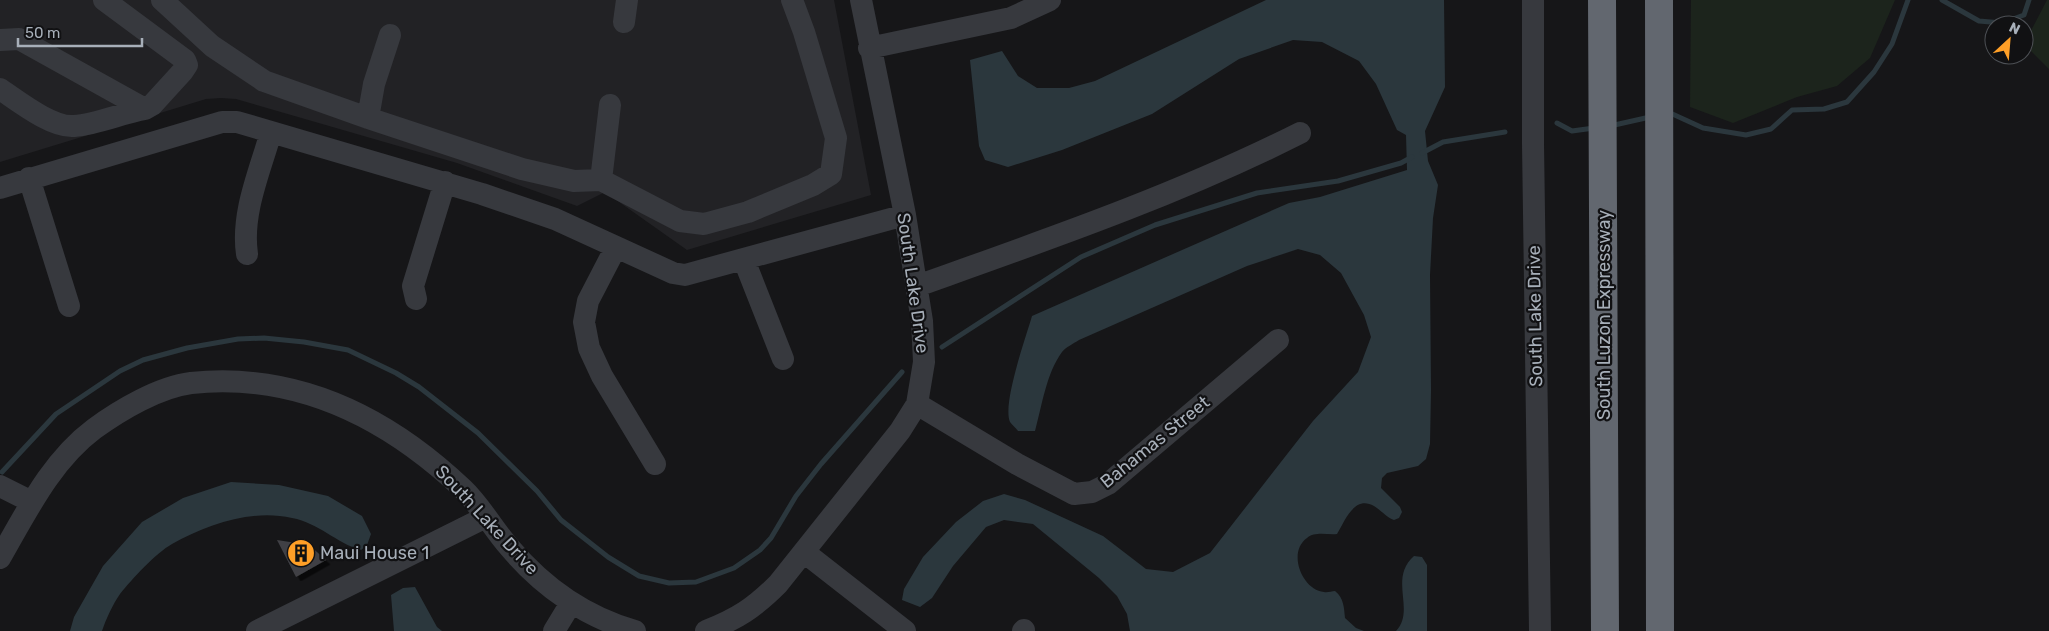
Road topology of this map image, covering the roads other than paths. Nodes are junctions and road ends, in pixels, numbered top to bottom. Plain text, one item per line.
1 (104, 0) edge
2 (162, 0) edge
3 (792, 0) edge
4 (861, 0) edge
5 (1050, 0) edge
6 (1533, 0) edge
7 (1602, 0) edge
8 (1659, 11) edge
9 (390, 36) dead end
10 (0, 40) edge
11 (869, 48) junction
12 (4, 96) edge
13 (610, 105) dead end
14 (145, 109) junction
15 (368, 118) junction
16 (271, 132) junction
17 (1300, 133) dead end
18 (29, 178) junction
19 (601, 180) junction
20 (446, 182) junction
21 (0, 188) edge
22 (905, 215) junction
23 (616, 247) junction
24 (247, 254) dead end
25 (744, 260) junction
26 (917, 286) junction
27 (416, 299) dead end
28 (69, 306) dead end
29 (1278, 340) dead end
30 (783, 359) dead end
31 (917, 404) junction
32 (655, 464) dead end
33 (0, 486) edge
34 (32, 502) junction
35 (486, 517) junction
36 (804, 552) junction
37 (0, 558) edge
38 (571, 603) junction
39 (257, 631) edge
40 (554, 631) edge
41 (635, 631) edge
42 (706, 631) edge
43 (905, 631) edge
44 (1540, 631) edge
45 (1605, 631) edge
46 (1660, 631) edge

1 - 14 street
2 - 15 street
3 - 19 street
4 - 11 street, South Lake Drive
5 - 11 street
6 - 44 street, South Lake Drive
7 - 45 highway, South Luzon Expressway
8 - 46 highway
9 - 15 street
10 - 14 street
11 - 22 street, South Lake Drive
12 - 14 street
13 - 19 street
15 - 19 street
16 - 18 street
16 - 20 street
16 - 24 street
17 - 26 street
18 - 21 street
18 - 28 street
20 - 23 street
20 - 27 street
22 - 25 street
22 - 26 street, South Lake Drive
23 - 25 street
23 - 32 street
25 - 30 street
26 - 31 street, South Lake Drive
29 - 31 street, Bahamas Street
31 - 36 street, South Lake Drive
33 - 34 street
34 - 35 street, South Lake Drive
34 - 37 street, South Lake Drive
35 - 38 street, South Lake Drive
35 - 39 street
36 - 42 street, South Lake Drive
36 - 43 street
38 - 40 street
38 - 41 street, South Lake Drive

